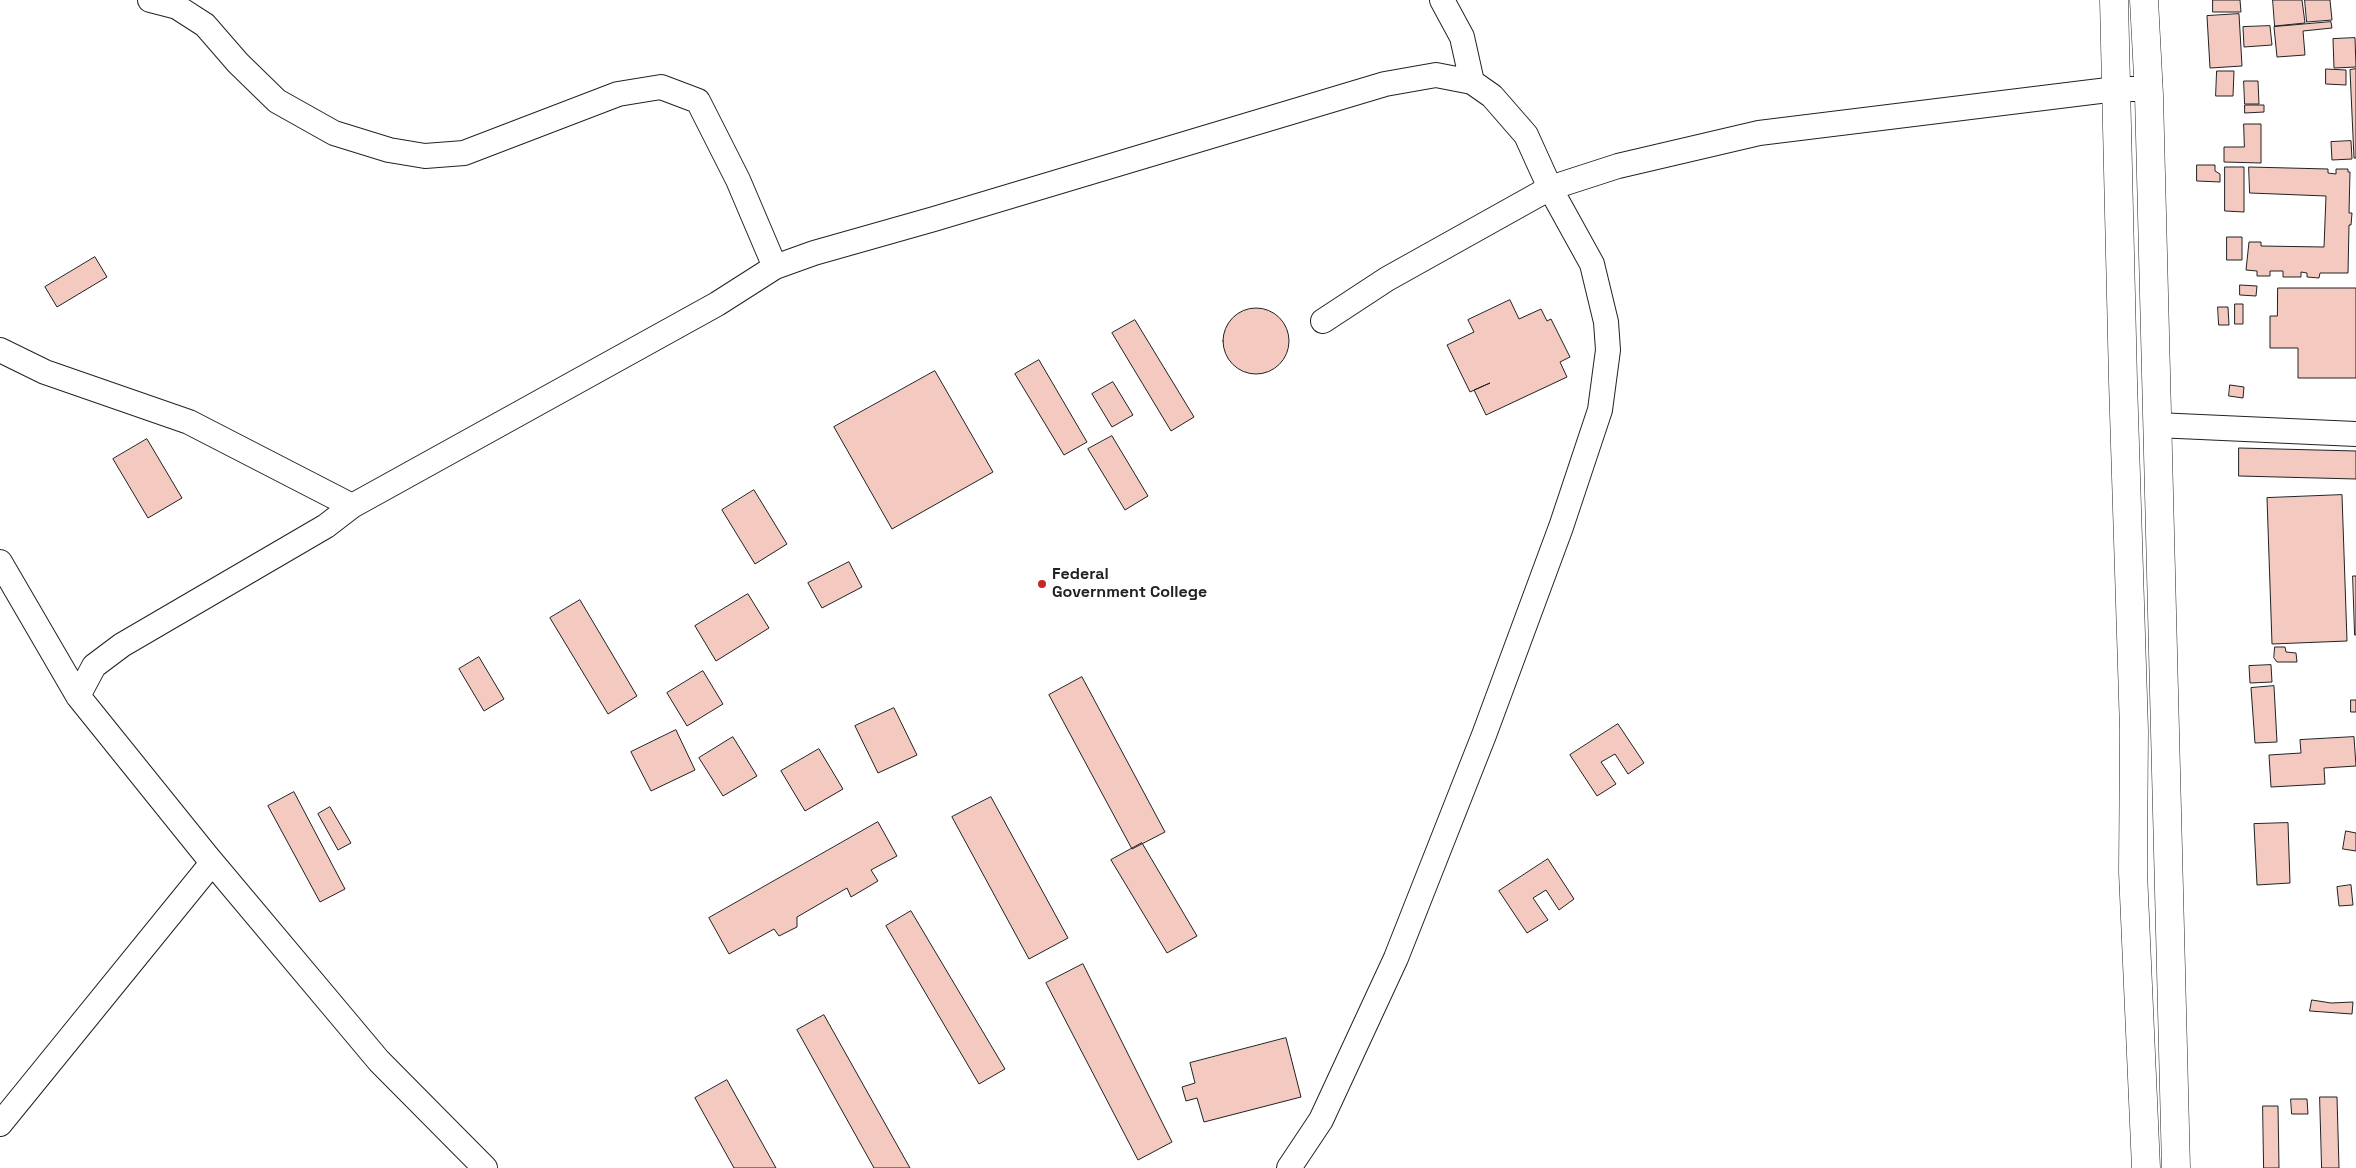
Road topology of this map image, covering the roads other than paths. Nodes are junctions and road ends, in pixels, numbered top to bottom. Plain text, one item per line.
1 (150, 0) edge
2 (1442, 0) edge
3 (2114, 0) edge
4 (2144, 0) edge
5 (1472, 82) junction
6 (2116, 89) junction
7 (2148, 89) junction
8 (1550, 188) junction
9 (775, 267) junction
10 (1323, 320) dead end
11 (0, 350) edge
12 (2156, 425) junction
13 (2356, 434) edge
14 (352, 506) junction
15 (0, 562) edge
16 (78, 696) junction
17 (212, 864) junction
18 (0, 1124) edge
19 (485, 1168) edge
20 (1289, 1168) edge
21 (2146, 1168) edge
22 (2176, 1168) edge

1 - 9 street
2 - 5 street
3 - 6 highway
4 - 7 highway
5 - 8 street
5 - 9 street
6 - 7 street
6 - 8 street
6 - 21 highway
7 - 12 highway
8 - 10 street
8 - 20 street
9 - 14 street
11 - 14 street
12 - 13 street
12 - 22 highway
14 - 16 street
15 - 16 street
16 - 17 street
17 - 18 street
17 - 19 street

